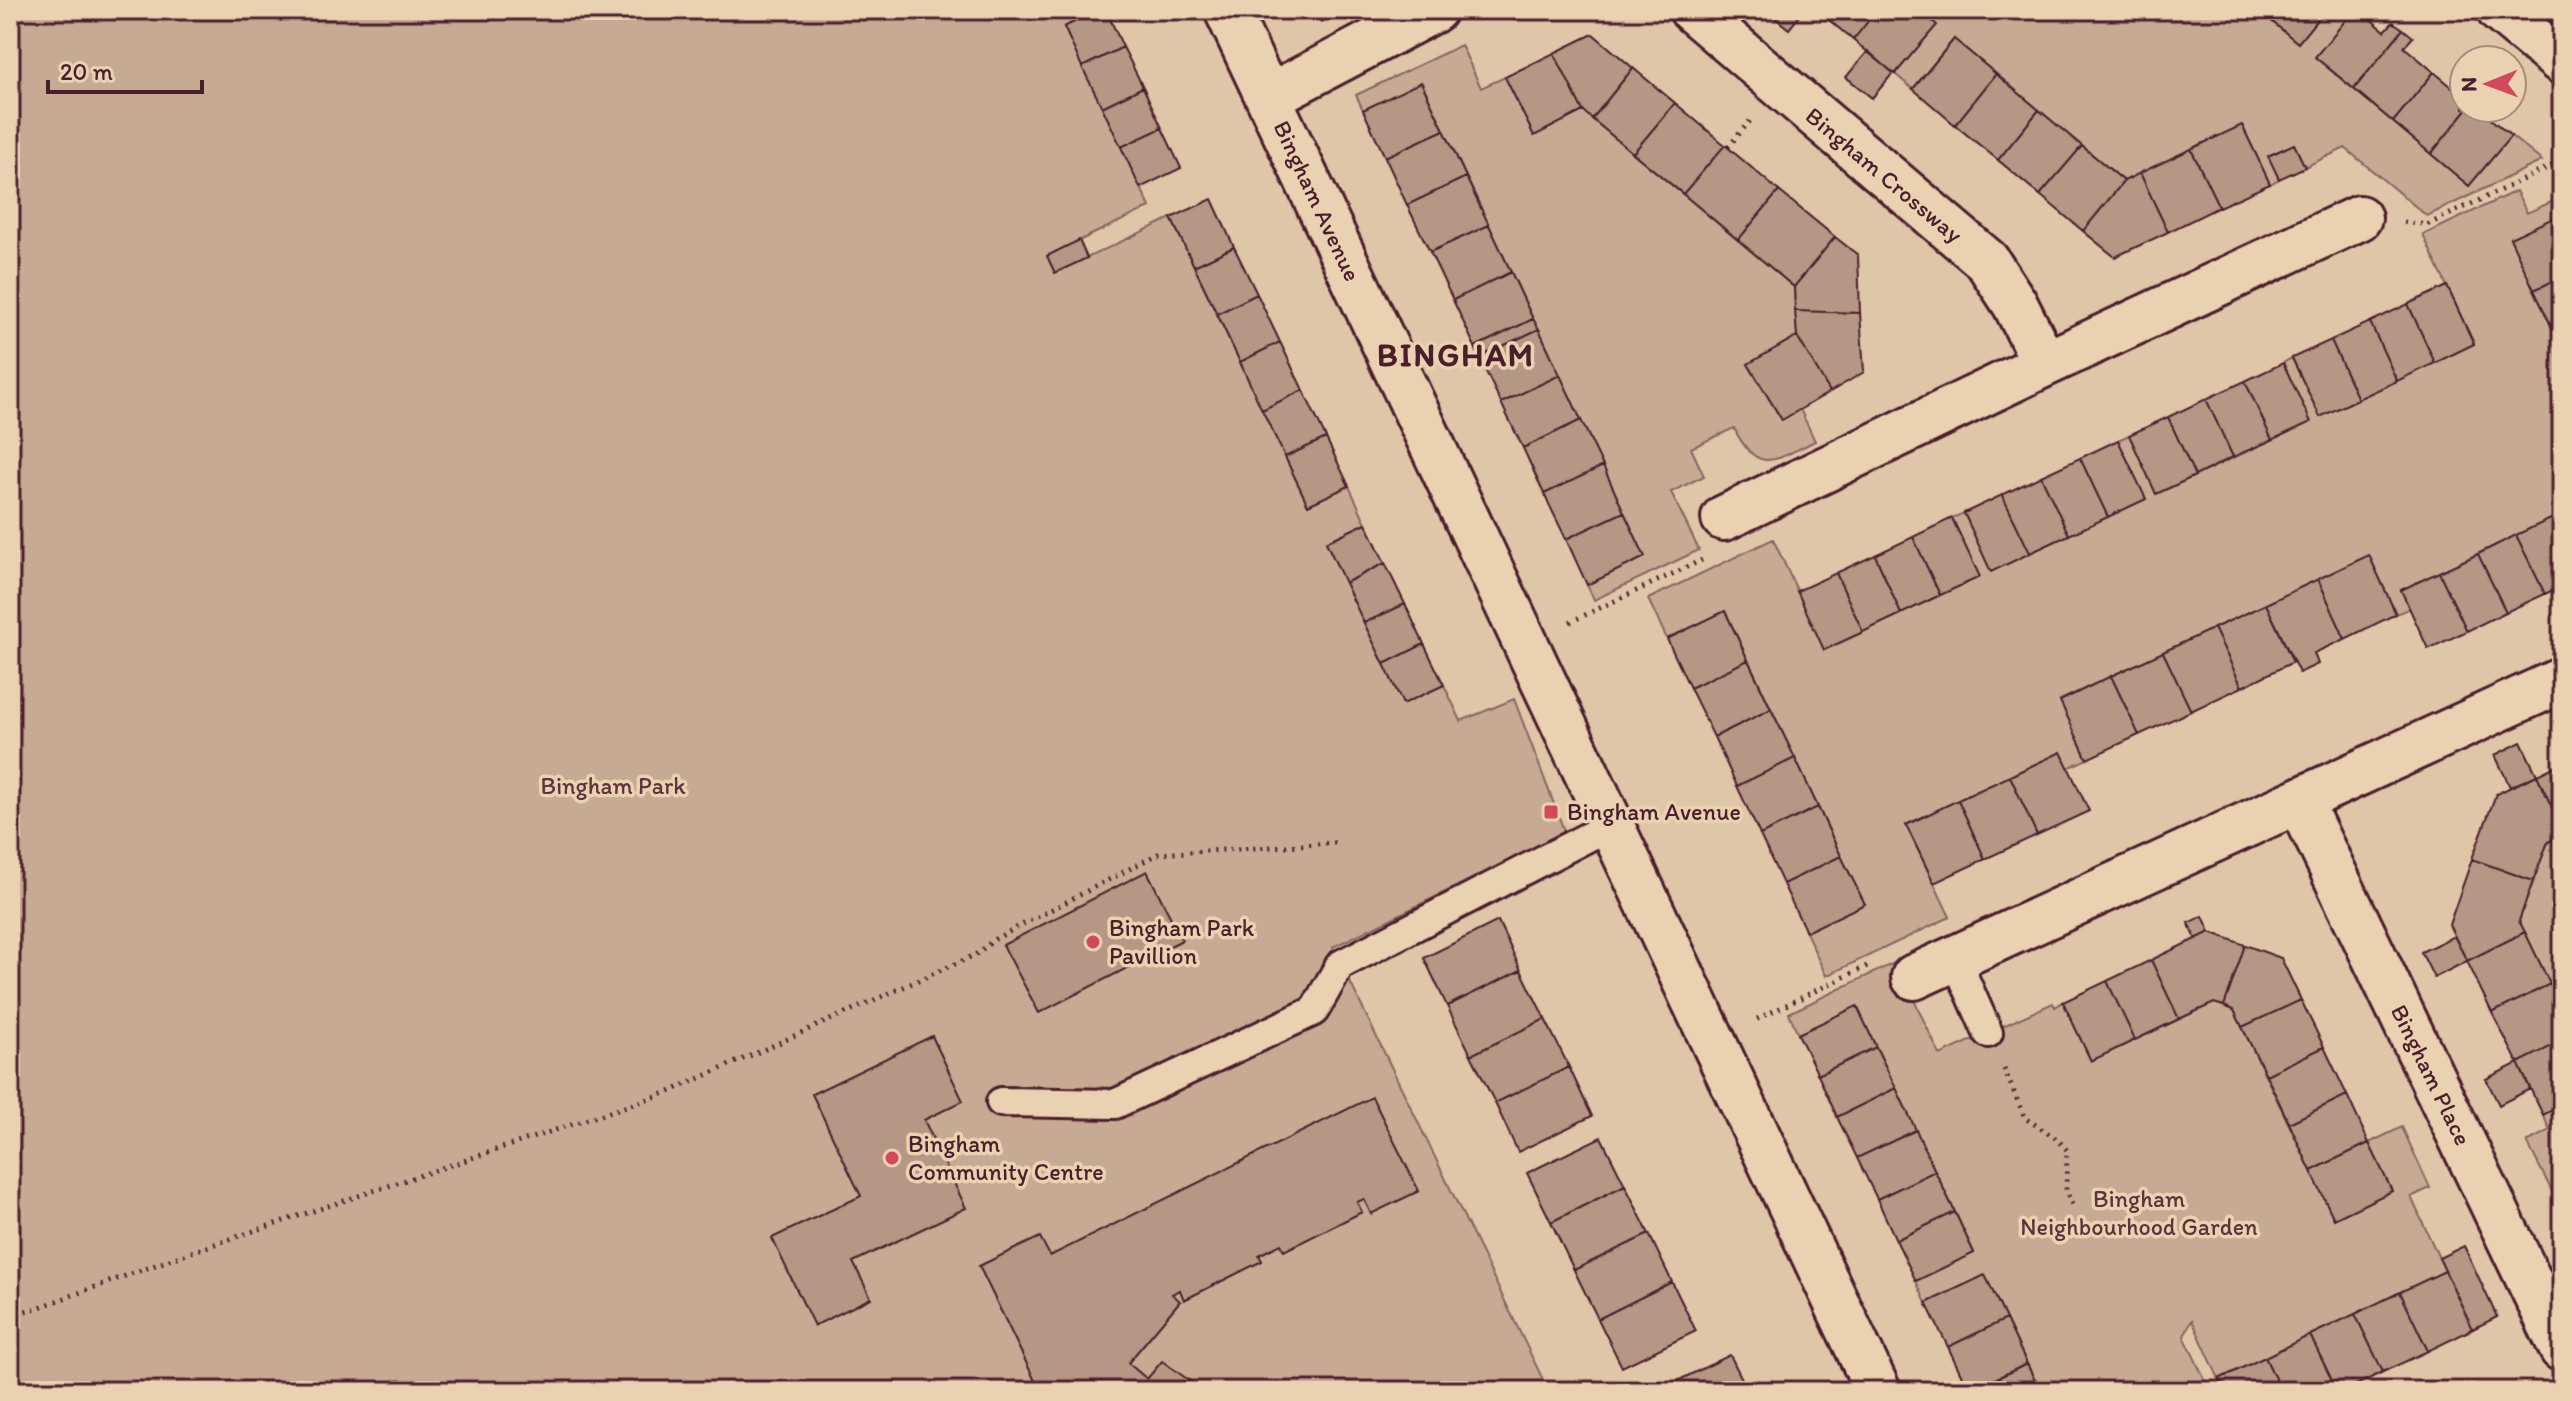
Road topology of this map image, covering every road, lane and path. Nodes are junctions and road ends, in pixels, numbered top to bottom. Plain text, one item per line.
1 (1227, 10) edge
2 (1434, 10) edge
3 (1692, 10) edge
4 (2499, 10) edge
5 (2562, 62) edge
6 (1268, 97) junction
7 (2562, 161) edge
8 (2359, 218) joint
9 (2045, 364) junction
10 (1724, 518) joint
11 (1525, 643) junction
12 (2562, 680) edge
13 (2300, 802) junction
14 (1611, 825) junction
15 (1335, 843) dead end
16 (1955, 958) junction
17 (1914, 977) joint
18 (1988, 1033) joint
19 (1713, 1041) junction
20 (1001, 1102) dead end
21 (2074, 1210) dead end
22 (10, 1315) edge
23 (2562, 1349) edge
24 (1878, 1391) edge

1 - 6 street, Bingham Avenue
2 - 6 street
3 - 9 street, Bingham Crossway
4 - 5 street
6 - 11 street, Bingham Avenue
7 - 8 path
8 - 9 street
9 - 10 street
10 - 11 path
11 - 14 street, Bingham Avenue
12 - 13 street
13 - 16 street
13 - 23 street, Bingham Place
14 - 19 street, Bingham Avenue
14 - 20 lane
15 - 22 path
16 - 17 street
16 - 18 lane
17 - 19 path
18 - 21 path
19 - 24 street, Bingham Avenue

